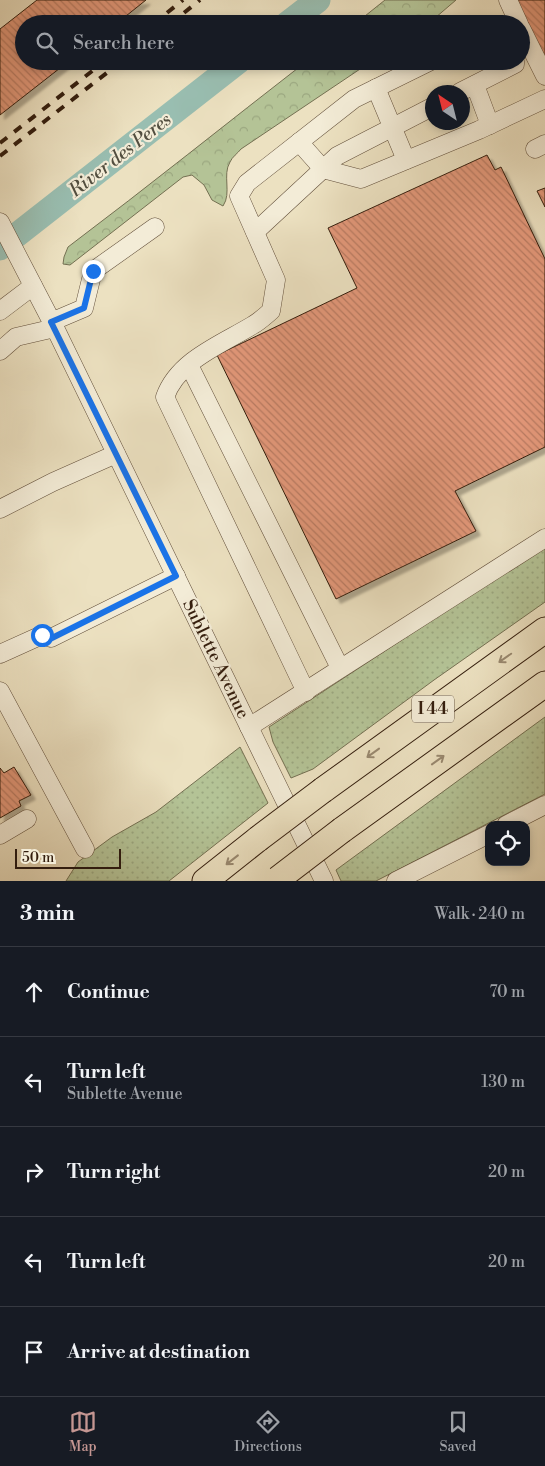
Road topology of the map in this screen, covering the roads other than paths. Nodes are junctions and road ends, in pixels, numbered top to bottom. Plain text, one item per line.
1 (508, 0) edge
2 (515, 15) edge
3 (530, 46) edge
4 (413, 70) edge
5 (503, 70) edge
6 (545, 76) edge
7 (470, 87) edge
8 (376, 88) junction
9 (470, 94) edge
10 (545, 99) edge
11 (425, 111) edge
12 (490, 125) junction
13 (392, 128) junction
14 (299, 142) junction
15 (406, 160) junction
16 (323, 169) junction
17 (0, 222) edge
18 (155, 227) dead end
19 (255, 232) junction
20 (30, 279) junction
21 (0, 311) edge
22 (53, 325) junction
23 (0, 351) edge
24 (189, 365) junction
25 (116, 454) junction
26 (0, 509) edge
27 (545, 538) edge
28 (176, 576) junction
29 (545, 630) edge
30 (0, 654) edge
31 (340, 668) junction
32 (545, 684) edge
33 (0, 691) edge
34 (306, 692) junction
35 (249, 727) junction
36 (545, 805) edge
37 (27, 819) dead end
38 (514, 821) edge
39 (0, 835) edge
40 (485, 836) edge
41 (85, 850) dead end
42 (277, 880) edge
43 (205, 881) edge
44 (324, 881) edge
45 (396, 881) edge

1 - 2 street
3 - 6 street
4 - 8 street
5 - 7 street
8 - 13 street
8 - 14 street
9 - 12 street
10 - 12 street
11 - 13 street
12 - 15 street
13 - 15 street
13 - 16 street
14 - 16 street
14 - 19 street
15 - 16 street
16 - 19 street
17 - 20 street, Sublette Avenue
18 - 22 street
19 - 24 street
20 - 21 street
20 - 22 street, Sublette Avenue
22 - 23 street
22 - 25 street, Sublette Avenue
24 - 31 street
24 - 34 street
25 - 26 street
25 - 28 street, Sublette Avenue
27 - 31 street
28 - 30 street
28 - 35 street, Sublette Avenue
29 -> 43 highway, I 44, bridge
31 - 34 street
42 -> 32 highway, I 44, bridge
33 - 41 street
34 - 35 street
35 - 44 street, Sublette Avenue
36 - 38 street
37 - 39 street
40 - 45 street

